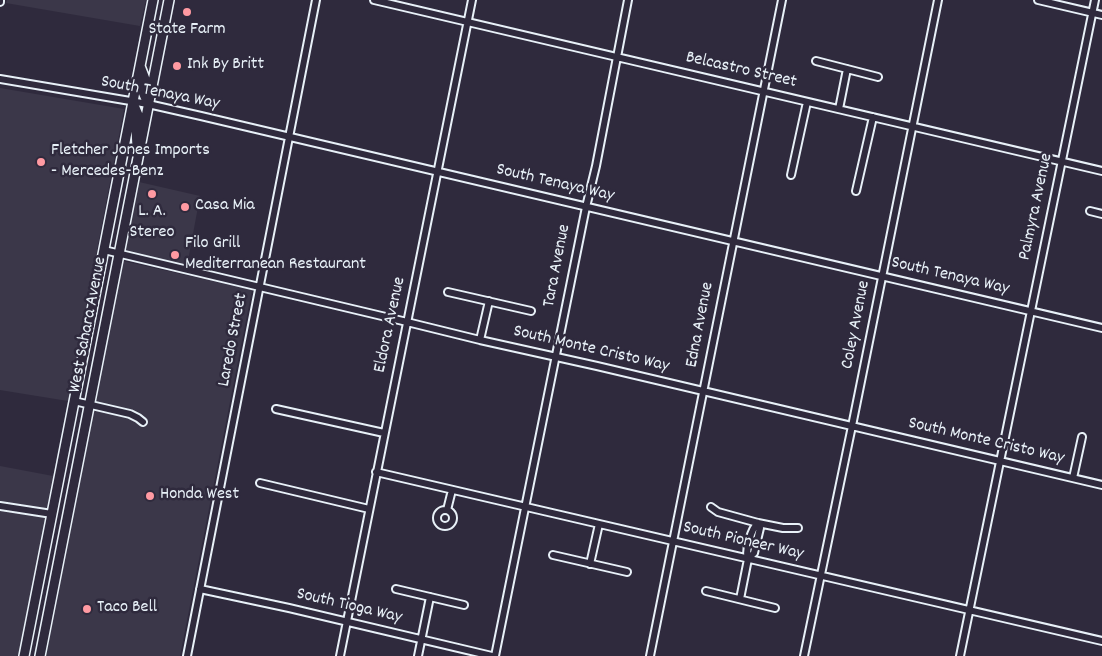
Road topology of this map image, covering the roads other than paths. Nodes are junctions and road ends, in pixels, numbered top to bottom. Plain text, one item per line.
1 (152, 0) edge
2 (169, 0) edge
3 (316, 0) edge
4 (374, 0) edge
5 (472, 0) edge
6 (628, 0) edge
7 (782, 0) edge
8 (938, 0) edge
9 (1038, 0) edge
10 (1095, 0) edge
11 (1092, 12) junction
12 (1102, 15) edge
13 (468, 22) junction
14 (616, 57) junction
15 (816, 61) dead end
16 (140, 66) junction
17 (847, 69) junction
18 (878, 77) dead end
19 (0, 79) edge
20 (764, 92) junction
21 (133, 102) junction
22 (806, 102) junction
23 (148, 104) junction
24 (839, 109) junction
25 (873, 118) junction
26 (913, 127) junction
27 (290, 137) junction
28 (138, 157) junction
29 (1062, 162) junction
30 (1102, 171) edge
31 (437, 172) junction
32 (791, 176) dead end
33 (856, 191) dead end
34 (586, 207) junction
35 (1090, 211) dead end
36 (1102, 214) edge
37 (733, 241) junction
38 (104, 250) junction
39 (119, 254) junction
40 (882, 277) junction
41 (260, 287) junction
42 (448, 292) dead end
43 (489, 302) junction
44 (531, 311) dead end
45 (1030, 311) junction
46 (407, 322) junction
47 (1102, 328) edge
48 (480, 340) junction
49 (555, 357) junction
50 (704, 391) junction
51 (74, 401) junction
52 (90, 405) junction
53 (276, 409) dead end
54 (143, 422) dead end
55 (852, 426) junction
56 (384, 433) junction
57 (1082, 437) dead end
58 (1000, 461) junction
59 (376, 472) junction
60 (1073, 478) junction
61 (260, 483) dead end
62 (1102, 485) edge
63 (452, 490) junction
64 (0, 506) edge
65 (525, 507) junction
66 (711, 507) dead end
67 (369, 509) junction
68 (447, 510) dead end
69 (52, 514) junction
70 (758, 523) junction
71 (599, 524) junction
72 (798, 528) dead end
73 (674, 541) junction
74 (44, 554) junction
75 (60, 554) junction
76 (553, 555) dead end
77 (748, 559) junction
78 (590, 564) junction
79 (627, 572) dead end
80 (821, 576) junction
81 (200, 589) junction
82 (396, 589) dead end
83 (706, 591) dead end
84 (430, 597) junction
85 (740, 599) junction
86 (464, 605) dead end
87 (775, 608) dead end
88 (969, 610) junction
89 (347, 622) junction
90 (422, 639) junction
91 (1102, 641) edge
92 (24, 656) edge
93 (40, 656) edge
94 (187, 656) edge
95 (340, 656) edge
96 (418, 656) edge
97 (494, 656) edge
98 (650, 656) edge
99 (804, 656) edge
100 (960, 656) edge

1 - 16 main road, West Sahara Avenue
2 - 23 main road, West Sahara Avenue
3 - 27 street, Laredo Street
4 - 13 street, Belcastro Street
5 - 13 street, Eldora Avenue
6 - 14 street, Tara Avenue
7 - 20 street, Edna Avenue
8 - 26 street, Coley Avenue
9 - 11 street
10 - 11 street, Palmyra Avenue
11 - 12 street
11 - 29 street, Palmyra Avenue
13 - 14 street, Belcastro Street
13 - 31 street, Eldora Avenue
14 - 20 street, Belcastro Street
14 - 34 street, Tara Avenue
15 - 17 street
16 - 21 main road, West Sahara Avenue
16 - 23 main road
17 - 18 street
17 - 24 street
19 - 21 street, South Tenaya Way
20 - 22 street, Belcastro Street
20 - 37 street, Edna Avenue
21 - 23 street, South Tenaya Way
21 - 28 main road
21 - 38 main road, West Sahara Avenue
22 - 24 street, Belcastro Street
22 - 32 street
23 - 27 street, South Tenaya Way
23 - 28 main road, West Sahara Avenue
24 - 25 street, Belcastro Street
25 - 26 street, Belcastro Street
25 - 33 street
26 - 29 street, Belcastro Street
26 - 40 street, Coley Avenue
27 - 31 street, South Tenaya Way
27 - 41 street, Laredo Street
28 - 39 main road, West Sahara Avenue
29 - 30 street, Belcastro Street
29 - 45 street, Palmyra Avenue
31 - 34 street, South Tenaya Way
31 - 46 street, Eldora Avenue
34 - 37 street, South Tenaya Way
34 - 49 street, Tara Avenue
35 - 36 street
37 - 40 street, South Tenaya Way
37 - 50 street, Edna Avenue
38 - 39 street, South Monte Cristo Way
38 - 51 main road, West Sahara Avenue
39 - 41 street, South Monte Cristo Way
39 - 52 main road, West Sahara Avenue
40 - 45 street, South Tenaya Way
40 - 55 street, Coley Avenue
41 - 46 street, South Monte Cristo Way
41 - 81 street, Laredo Street
42 - 43 street
43 - 44 street
43 - 48 street
45 - 47 street, South Tenaya Way
45 - 58 street, Palmyra Avenue
46 - 48 street, South Monte Cristo Way
46 - 56 street, Eldora Avenue
48 - 49 street, South Monte Cristo Way
49 - 50 street, South Monte Cristo Way
49 - 65 street, Tara Avenue
50 - 55 street, South Monte Cristo Way
50 - 73 street, Edna Avenue
51 - 52 street
51 - 69 main road, West Sahara Avenue
52 - 54 street
52 - 75 main road, West Sahara Avenue
53 - 56 street
55 - 58 street, South Monte Cristo Way
55 - 80 street, Coley Avenue
56 - 59 street, Eldora Avenue
57 - 60 street
58 - 60 street, South Monte Cristo Way
58 - 88 street, Palmyra Avenue
59 - 63 street, South Pioneer Way
59 - 67 street, Eldora Avenue
60 - 62 street, South Monte Cristo Way
61 - 67 street
63 - 65 street, South Pioneer Way
63 - 68 street
64 - 69 street
65 - 71 street, South Pioneer Way
65 - 97 street, Tara Avenue
66 - 70 street
67 - 89 street, Eldora Avenue
69 - 74 main road, West Sahara Avenue
70 - 72 street
70 - 77 street
71 - 73 street, South Pioneer Way
71 - 78 street
73 - 77 street, South Pioneer Way
73 - 98 street, Edna Avenue
74 - 75 main road
74 - 92 main road, West Sahara Avenue
75 - 93 main road, West Sahara Avenue
76 - 78 street
77 - 80 street, South Pioneer Way
77 - 85 street
78 - 79 street
80 - 88 street, South Pioneer Way
80 - 99 street, Coley Avenue
81 - 89 street, South Tioga Way
81 - 94 street, Laredo Street
82 - 84 street
83 - 85 street
84 - 86 street
84 - 90 street
85 - 87 street
88 - 91 street, South Pioneer Way
88 - 100 street, Palmyra Avenue
89 - 90 street, South Tioga Way
89 - 95 street, Eldora Avenue
90 - 96 street
90 - 97 street, South Tioga Way

